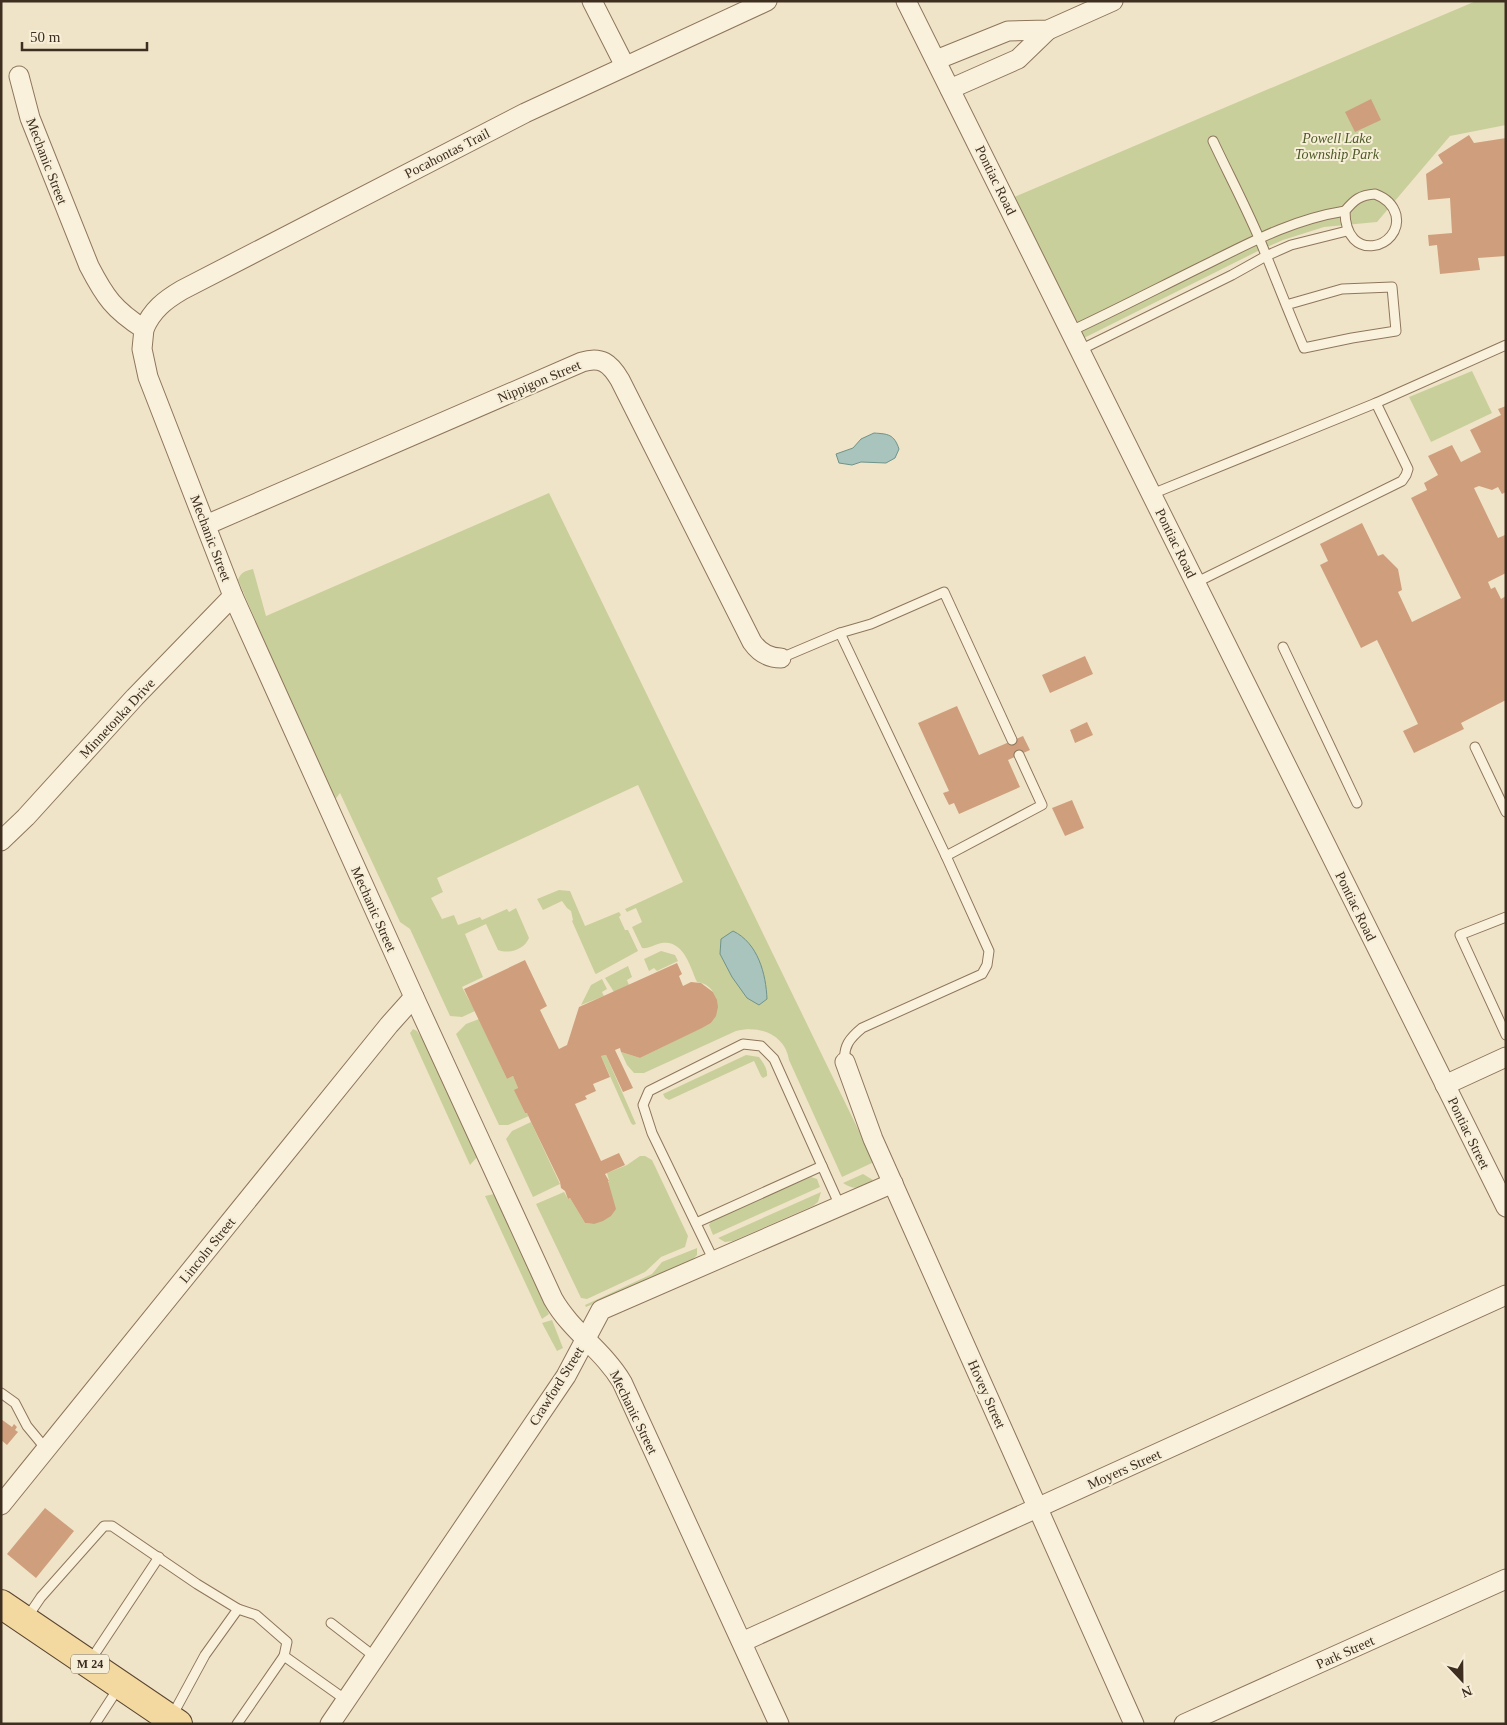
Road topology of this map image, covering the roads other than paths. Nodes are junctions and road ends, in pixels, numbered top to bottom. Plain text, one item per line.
1 (592, 1) edge
2 (767, 1) edge
3 (906, 1) edge
4 (1113, 1) edge
5 (1048, 30) junction
6 (936, 60) junction
7 (625, 66) junction
8 (20, 76) dead end
9 (950, 89) junction
10 (1213, 141) dead end
11 (1345, 211) junction
12 (1347, 232) junction
13 (1259, 238) junction
14 (1266, 256) junction
15 (1286, 305) junction
16 (144, 329) junction
17 (1070, 331) junction
18 (1506, 345) edge
19 (1080, 350) junction
20 (1376, 403) junction
21 (1152, 494) junction
22 (206, 525) junction
23 (1196, 583) junction
24 (234, 596) junction
25 (840, 633) junction
26 (1283, 647) dead end
27 (780, 658) joint
28 (1012, 740) dead end
29 (1474, 747) dead end
30 (1019, 755) dead end
31 (1357, 803) dead end
32 (1506, 812) edge
33 (1, 841) edge
34 (946, 856) junction
35 (1506, 916) edge
36 (414, 997) junction
37 (1506, 1035) edge
38 (1506, 1057) edge
39 (845, 1062) joint
40 (1445, 1085) junction
41 (822, 1166) junction
42 (893, 1183) junction
43 (840, 1206) junction
44 (1506, 1207) edge
45 (696, 1223) junction
46 (714, 1261) junction
47 (1506, 1295) edge
48 (586, 1339) junction
49 (1, 1393) edge
50 (46, 1449) junction
51 (1, 1505) edge
52 (1038, 1508) junction
53 (159, 1557) junction
54 (1506, 1579) edge
55 (1, 1604) edge
56 (238, 1609) junction
57 (25, 1620) junction
58 (331, 1623) dead end
59 (742, 1642) junction
60 (284, 1656) junction
61 (375, 1657) junction
62 (89, 1663) junction
63 (120, 1684) junction
64 (346, 1700) junction
65 (175, 1721) edge
66 (95, 1724) edge
67 (236, 1724) edge
68 (330, 1724) edge
69 (779, 1724) edge
70 (1134, 1724) edge
71 (1184, 1724) edge

1 - 7 street
2 - 7 street, Pocahontas Trail
3 - 6 street, Pontiac Road
4 - 5 street
5 - 6 street
5 - 9 street
6 - 9 street, Pontiac Road
7 - 16 street, Pocahontas Trail
8 - 16 street, Mechanic Street
9 - 17 street, Pontiac Road
10 - 13 lane
11 - 12 lane
11 - 12 lane
11 - 13 lane
12 - 14 lane
13 - 14 lane
13 - 17 lane
14 - 15 lane
14 - 19 lane
15 - 15 lane
16 - 22 street, Mechanic Street
17 - 19 street, Pontiac Road
18 - 20 lane
19 - 21 street, Pontiac Road
20 - 21 lane
20 - 23 lane
21 - 23 street, Pontiac Road
22 - 24 street, Mechanic Street
22 - 27 street, Nippigon Street
23 - 40 street, Pontiac Road
24 - 33 street, Minnetonka Drive
24 - 36 street, Mechanic Street
25 - 27 lane
25 - 28 lane
25 - 34 lane
26 - 31 lane
29 - 32 lane
30 - 34 lane
34 - 39 lane
35 - 37 lane
36 - 48 street, Mechanic Street
36 - 50 street, Lincoln Street
38 - 40 street
39 - 42 street, Hovey Street
40 - 44 street, Pontiac Street
41 - 43 lane
41 - 45 lane
41 - 45 lane
42 - 43 street, Crawford Street
42 - 52 street, Hovey Street
43 - 46 street, Crawford Street
45 - 46 lane
46 - 48 street, Crawford Street
47 - 52 street, Moyers Street
48 - 59 street, Mechanic Street
48 - 61 street, Crawford Street
49 - 50 lane
50 - 51 street, Lincoln Street
52 - 59 street, Moyers Street
52 - 70 street, Hovey Street
53 - 56 lane
53 - 57 lane
53 - 62 lane
54 - 71 street, Park Street
55 - 57 main road, M 24
56 - 60 lane
56 - 65 lane
57 - 62 main road, M 24
58 - 61 lane
59 - 69 street, Mechanic Street
60 - 64 lane
60 - 67 lane
61 - 64 street, Crawford Street
62 - 63 main road, M 24
63 - 65 main road, M 24
63 - 66 lane
64 - 68 street, Crawford Street

